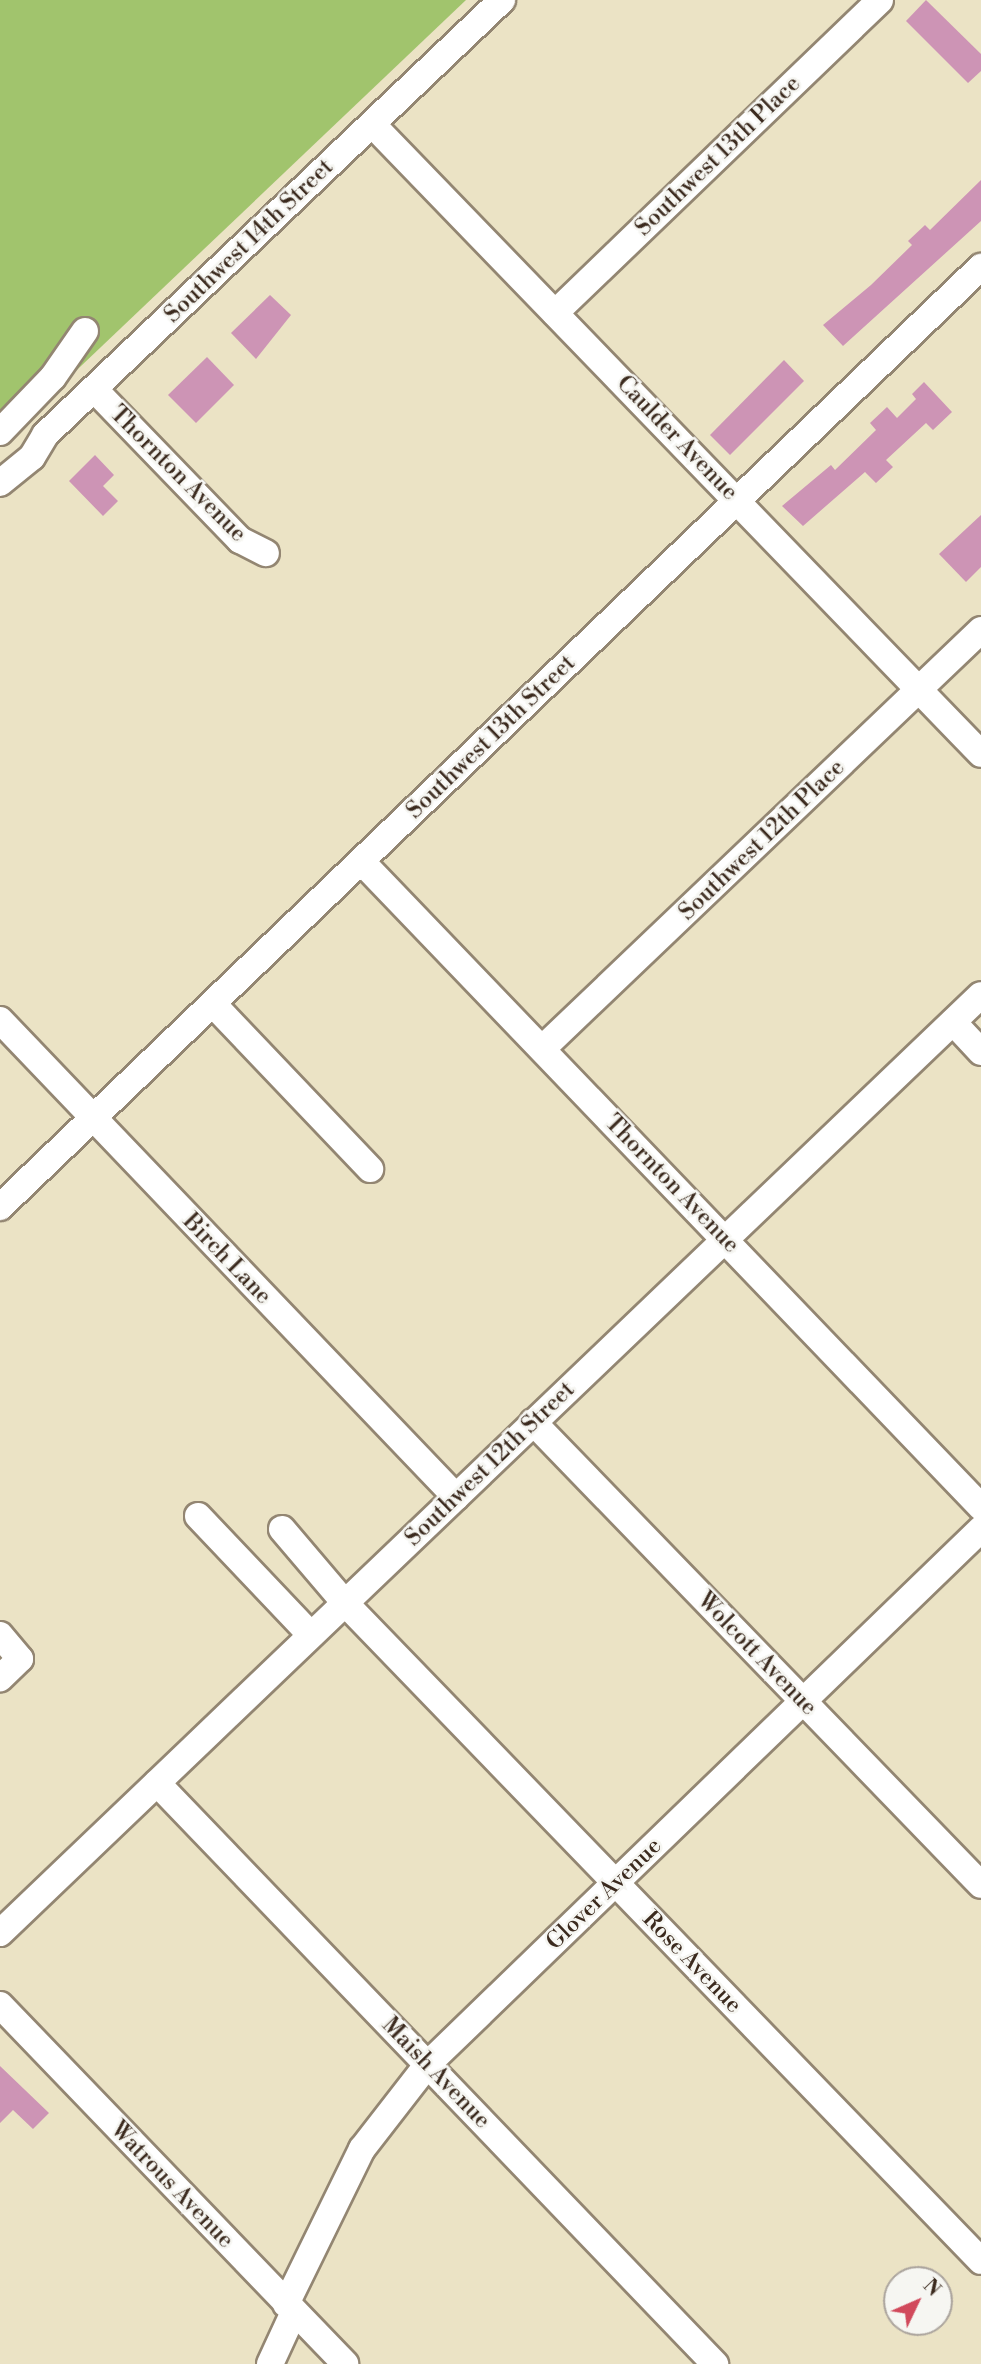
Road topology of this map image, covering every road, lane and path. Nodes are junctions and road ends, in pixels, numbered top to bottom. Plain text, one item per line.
1 (502, 0) edge
2 (880, 0) edge
3 (372, 124) junction
4 (981, 267) edge
5 (555, 313) junction
6 (85, 331) dead end
7 (94, 389) junction
8 (0, 432) edge
9 (45, 435) junction
10 (0, 468) edge
11 (0, 484) edge
12 (737, 501) junction
13 (265, 553) dead end
14 (981, 630) edge
15 (919, 690) junction
16 (981, 754) edge
17 (362, 862) junction
18 (981, 995) edge
19 (213, 1004) junction
20 (0, 1020) edge
21 (953, 1022) junction
22 (542, 1049) junction
23 (981, 1052) edge
24 (93, 1119) junction
25 (370, 1169) dead end
26 (0, 1207) edge
27 (726, 1239) junction
28 (533, 1422) junction
29 (456, 1497) junction
30 (981, 1507) edge
31 (198, 1516) dead end
32 (282, 1529) dead end
33 (981, 1529) edge
34 (345, 1602) junction
35 (0, 1634) edge
36 (311, 1635) junction
37 (0, 1678) edge
38 (804, 1702) junction
39 (157, 1783) junction
40 (615, 1883) junction
41 (981, 1885) edge
42 (0, 1933) edge
43 (0, 2006) edge
44 (428, 2064) junction
45 (981, 2261) edge
46 (290, 2308) junction
47 (270, 2364) edge
48 (345, 2364) edge
49 (715, 2364) edge

1 - 3 street, Southwest 14th Street
2 - 5 street, Southwest 13th Place
3 - 5 street, Caulder Avenue
3 - 7 street, Southwest 14th Street
4 - 12 street, Southwest 13th Street
5 - 12 street, Caulder Avenue
6 - 8 street
7 - 9 street, Southwest 14th Street
7 - 13 street, Thornton Avenue
9 - 10 street
9 - 11 street, Southwest 14th Street
12 - 15 street, Caulder Avenue
12 - 17 street, Southwest 13th Street
14 - 15 street, Southwest 12th Place
15 - 16 street, Caulder Avenue
15 - 22 street, Southwest 12th Place
17 - 19 street, Southwest 13th Street
17 - 22 street, Thornton Avenue
18 - 21 street, Southwest 12th Street
19 - 24 street, Southwest 13th Street
19 - 25 street
20 - 24 street, Birch Lane
21 - 23 street
21 - 27 street, Southwest 12th Street
22 - 27 street, Thornton Avenue
24 - 26 street, Southwest 13th Street
24 - 29 street, Birch Lane
27 - 28 street, Southwest 12th Street
27 - 30 street, Thornton Avenue
28 - 29 street, Southwest 12th Street
28 - 38 street, Wolcott Avenue
29 - 34 street, Southwest 12th Street
31 - 36 street
32 - 34 street, Rose Avenue
33 - 38 street, Glover Avenue
34 - 36 street, Southwest 12th Street
34 - 40 street, Rose Avenue
35 - 37 street
36 - 39 street, Southwest 12th Street
38 - 40 street, Glover Avenue
38 - 41 street, Wolcott Avenue
39 - 42 street, Southwest 12th Street
39 - 44 street, Maish Avenue
40 - 44 street, Glover Avenue
40 - 45 street, Rose Avenue
43 - 46 street, Watrous Avenue
44 - 46 street, Glover Avenue
44 - 49 street, Maish Avenue
46 - 47 street, Glover Avenue
46 - 48 street, Watrous Avenue

